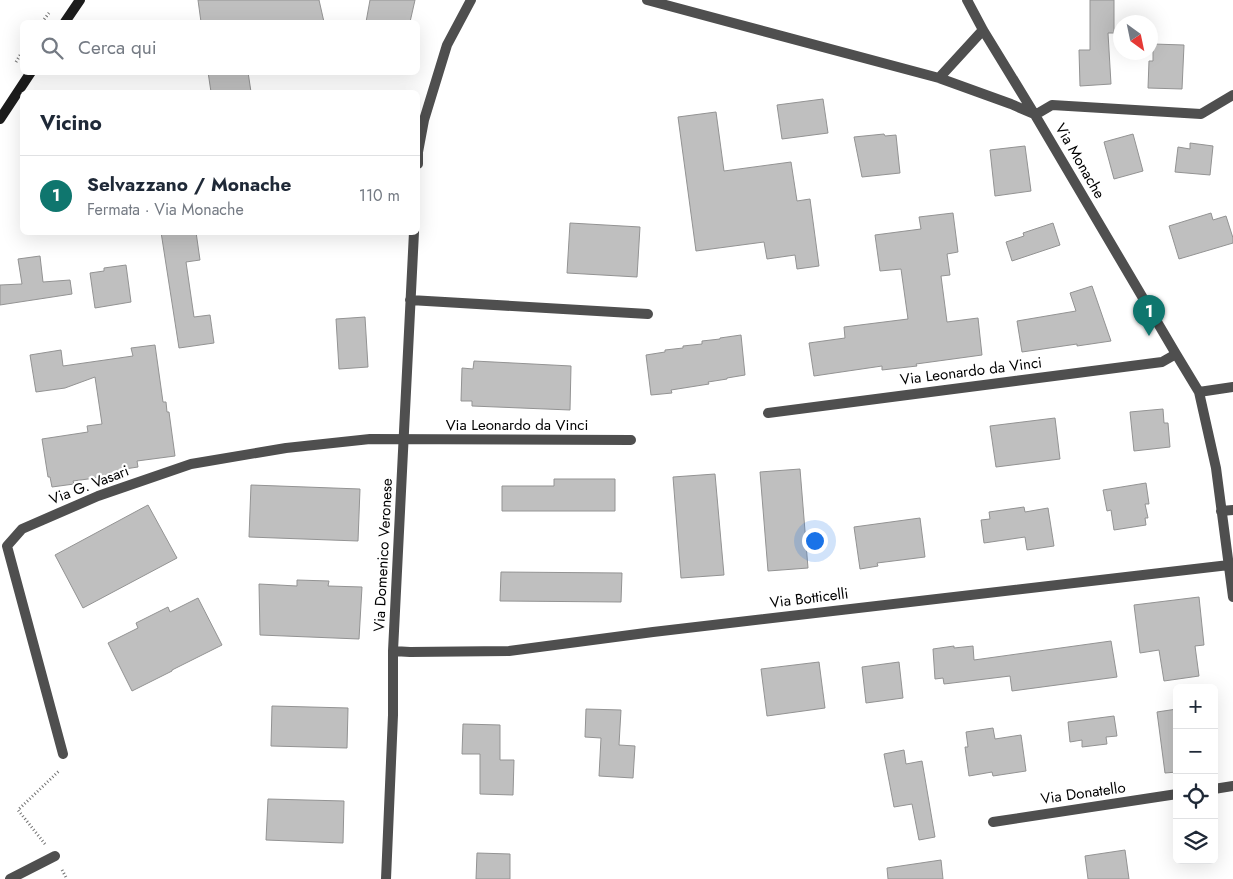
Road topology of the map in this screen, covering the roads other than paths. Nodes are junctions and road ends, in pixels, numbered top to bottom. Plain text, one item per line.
1 (80, 0) edge
2 (471, 0) edge
3 (647, 0) edge
4 (968, 0) edge
5 (66, 20) edge
6 (983, 30) junction
7 (29, 75) edge
8 (939, 78) junction
9 (1233, 95) edge
10 (1035, 115) junction
11 (0, 118) edge
12 (420, 141) edge
13 (414, 235) edge
14 (410, 300) junction
15 (648, 314) dead end
16 (1176, 354) junction
17 (1233, 387) edge
18 (1199, 392) junction
19 (768, 413) dead end
20 (403, 439) junction
21 (631, 440) dead end
22 (1233, 510) edge
23 (1221, 511) junction
24 (1229, 565) junction
25 (1233, 597) edge
26 (393, 651) junction
27 (63, 754) road end
28 (1233, 786) edge
29 (1218, 788) edge
30 (1173, 795) edge
31 (993, 822) dead end
32 (55, 856) road end
33 (10, 879) edge
34 (386, 879) edge

1 - 5 street
2 - 12 street
3 - 8 street, Via Monache
4 - 6 street
6 - 8 street
6 - 10 street
7 - 11 street
8 - 10 street, Via Monache
9 - 10 street
10 - 16 street, Via Monache
13 - 14 street, Via Domenico Veronese
14 - 15 street
14 - 20 street, Via Domenico Veronese
16 - 18 street, Via Monache
16 - 19 street, Via Leonardo da Vinci
17 - 18 street
18 - 23 street, Via Monache
20 - 21 street, Via Leonardo da Vinci
20 - 26 street, Via Domenico Veronese
20 - 27 street, Via G. Vasari
22 - 23 street
23 - 24 street, Via Monache
24 - 25 street, Via Monache
24 - 26 street, Via Botticelli
26 - 34 street, Via Domenico Veronese
28 - 29 street
30 - 31 street, Via Donatello
32 - 33 street

